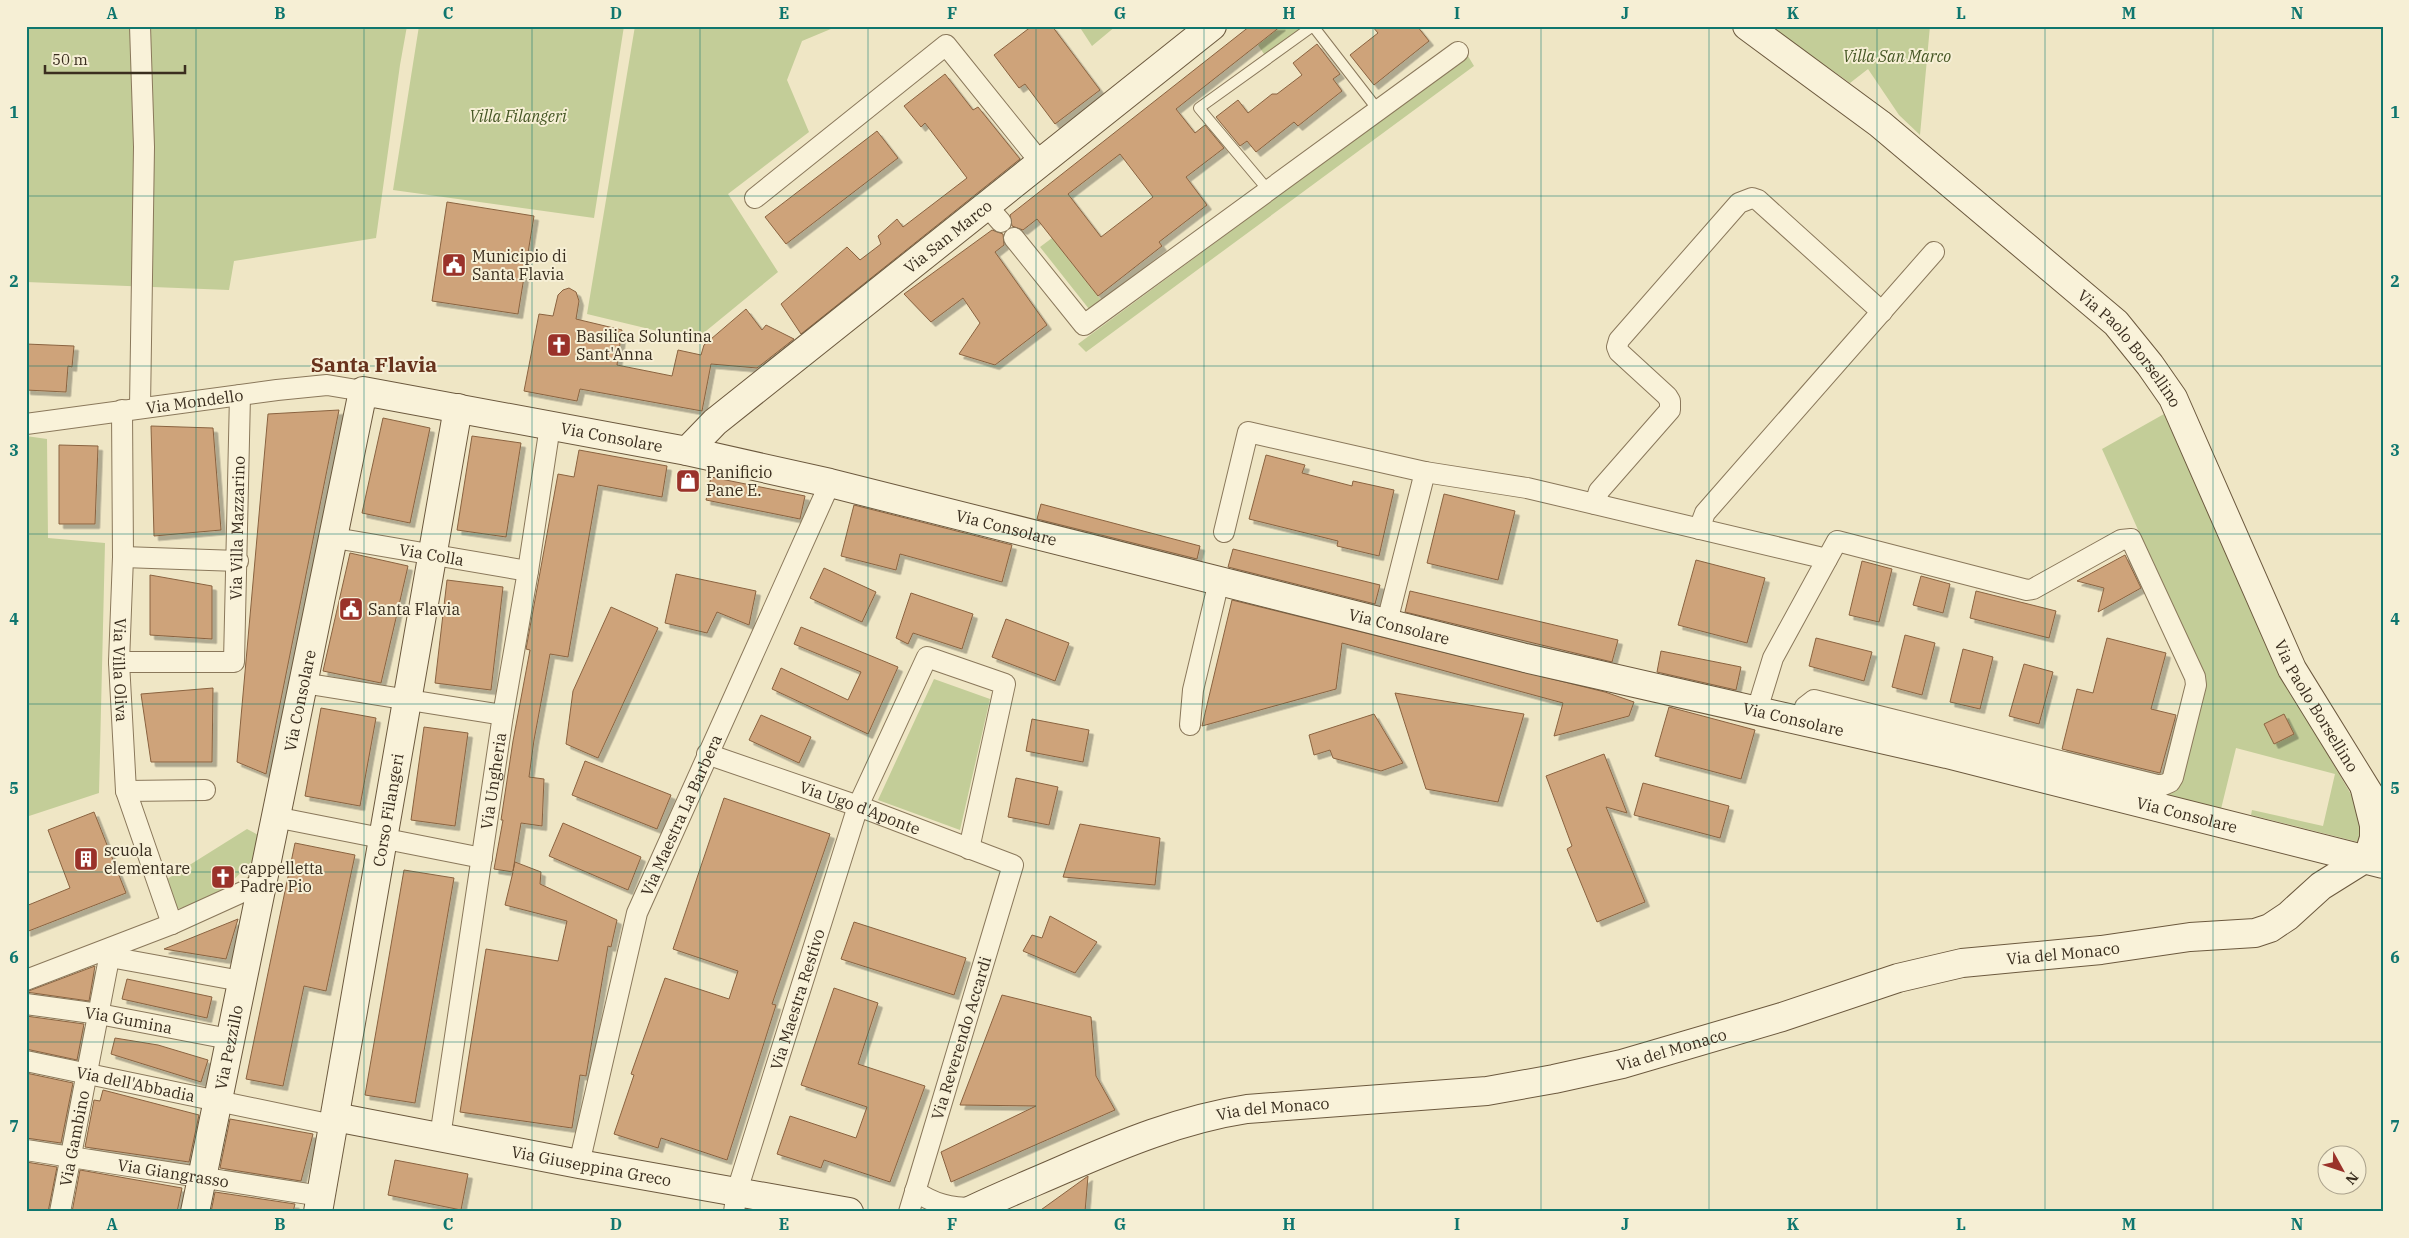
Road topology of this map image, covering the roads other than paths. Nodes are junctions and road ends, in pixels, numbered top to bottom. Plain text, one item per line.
1 (140, 26) edge
2 (1212, 26) edge
3 (1747, 26) edge
4 (1458, 52) dead end
5 (1378, 110) junction
6 (1041, 163) junction
7 (1268, 190) junction
8 (755, 198) dead end
9 (1014, 238) dead end
10 (1934, 252) dead end
11 (1882, 312) junction
12 (363, 391) junction
13 (240, 394) junction
14 (131, 408) junction
15 (458, 408) junction
16 (26, 424) edge
17 (550, 426) junction
18 (687, 451) junction
19 (1424, 472) junction
20 (830, 483) junction
21 (1595, 504) junction
22 (1699, 529) junction
23 (1224, 532) dead end
24 (335, 538) junction
25 (433, 554) junction
26 (124, 557) junction
27 (1827, 559) junction
28 (238, 561) junction
29 (528, 570) junction
30 (1219, 581) junction
31 (1387, 622) junction
32 (119, 662) junction
33 (304, 683) junction
34 (407, 701) junction
35 (1756, 710) junction
36 (503, 715) junction
37 (1801, 721) junction
38 (1190, 725) dead end
39 (707, 754) junction
40 (2365, 789) junction
41 (205, 790) dead end
42 (126, 791) junction
43 (858, 806) junction
44 (2383, 816) edge
45 (274, 817) junction
46 (384, 838) junction
47 (2286, 841) junction
48 (970, 849) junction
49 (482, 858) junction
50 (2373, 861) edge
51 (1013, 865) joint
52 (260, 884) junction
53 (2309, 897) junction
54 (172, 924) junction
55 (111, 952) junction
56 (26, 980) edge
57 (241, 981) junction
58 (26, 1004) edge
59 (99, 1014) junction
60 (230, 1039) junction
61 (26, 1061) edge
62 (87, 1072) junction
63 (217, 1101) junction
64 (334, 1121) junction
65 (440, 1137) junction
66 (26, 1150) edge
67 (71, 1158) junction
68 (579, 1164) junction
69 (202, 1177) junction
70 (915, 1191) junction
71 (735, 1202) edge
72 (320, 1204) edge
73 (970, 1210) edge
74 (60, 1212) edge
75 (195, 1212) edge
76 (849, 1212) edge
77 (909, 1212) edge

1 - 14 street, Via Villa Oliva
2 - 6 street, Via San Marco
3 - 40 street, Via Paolo Borsellino
4 - 5 street
5 - 7 street
5 - 7 lane
6 - 8 street
6 - 18 street, Via San Marco
7 - 9 street
10 - 11 street
11 - 21 street
11 - 22 street
12 - 13 street, Via Mondello
12 - 15 street, Via Consolare
12 - 24 street, Via Consolare
13 - 14 street, Via Mondello
13 - 28 street, Via Villa Mazzarino
14 - 16 street, Via Mondello
14 - 26 street, Via Villa Oliva
15 - 17 street, Via Consolare
15 - 25 street, Corso Filangeri
17 - 18 street, Via Consolare
17 - 29 street, Via Ungheria
18 - 20 street, Via Consolare
19 - 21 street
19 - 23 street
19 - 31 street
20 - 30 street, Via Consolare
20 - 39 street, Via Maestra La Barbera
21 - 22 street
22 - 27 street
24 - 25 street, Via Colla
24 - 33 street, Via Consolare
25 - 29 street, Via Colla
25 - 34 street, Corso Filangeri
26 - 28 street
26 - 32 street, Via Villa Oliva
27 - 35 street
27 - 37 street
28 - 32 street, Via Villa Mazzarino
29 - 36 street, Via Ungheria
30 - 31 street, Via Consolare
30 - 38 street
31 - 35 street, Via Consolare
32 - 42 street, Via Villa Oliva
33 - 34 street
33 - 45 street, Via Consolare
34 - 36 street
34 - 46 street, Corso Filangeri
35 - 37 street, Via Consolare
36 - 49 street, Via Ungheria
37 - 47 street, Via Consolare
39 - 43 street, Via Ugo d'Aponte
39 - 68 street, Via Maestra La Barbera
40 - 44 street
40 - 50 street
41 - 42 street
42 - 54 street, Via Villa Oliva
43 - 48 street, Via Ugo d'Aponte
43 - 48 street, Via Maestra Restivo
43 - 71 street, Via Maestra Restivo
45 - 46 street
45 - 52 street, Via Consolare
46 - 49 street
46 - 64 street, Corso Filangeri
47 - 50 street, Via Consolare
47 - 53 street
48 - 51 street, Via Ugo d'Aponte
49 - 65 street, Via Ungheria
50 - 53 street, Via del Monaco
51 - 70 street, Via Reverendo Accardi
52 - 54 street
52 - 57 street, Via Pezzillo
53 - 73 street, Via del Monaco
54 - 55 street
55 - 56 street
55 - 57 street
55 - 59 street, Via Gambino
57 - 60 street, Via Pezzillo
58 - 59 street, Via Gumina
59 - 60 street, Via Gumina
59 - 62 street, Via Gambino
60 - 63 street, Via Pezzillo
61 - 62 street, Via dell'Abbadia
62 - 63 street, Via dell'Abbadia
62 - 67 street, Via Gambino
63 - 64 street, Via dell'Abbadia
63 - 69 street, Via Pezzillo
64 - 65 street, Via Giuseppina Greco
64 - 72 street, Corso Filangeri
65 - 68 street, Via Giuseppina Greco
66 - 67 street, Via Giangrasso
67 - 69 street, Via Giangrasso
67 - 74 street, Via Gambino
68 - 71 street, Via Giuseppina Greco
69 - 72 street, Via Giangrasso
69 - 75 street, Via Pezzillo
70 - 73 street
70 - 77 street, Via Reverendo Accardi
71 - 76 street, Via Giuseppina Greco

